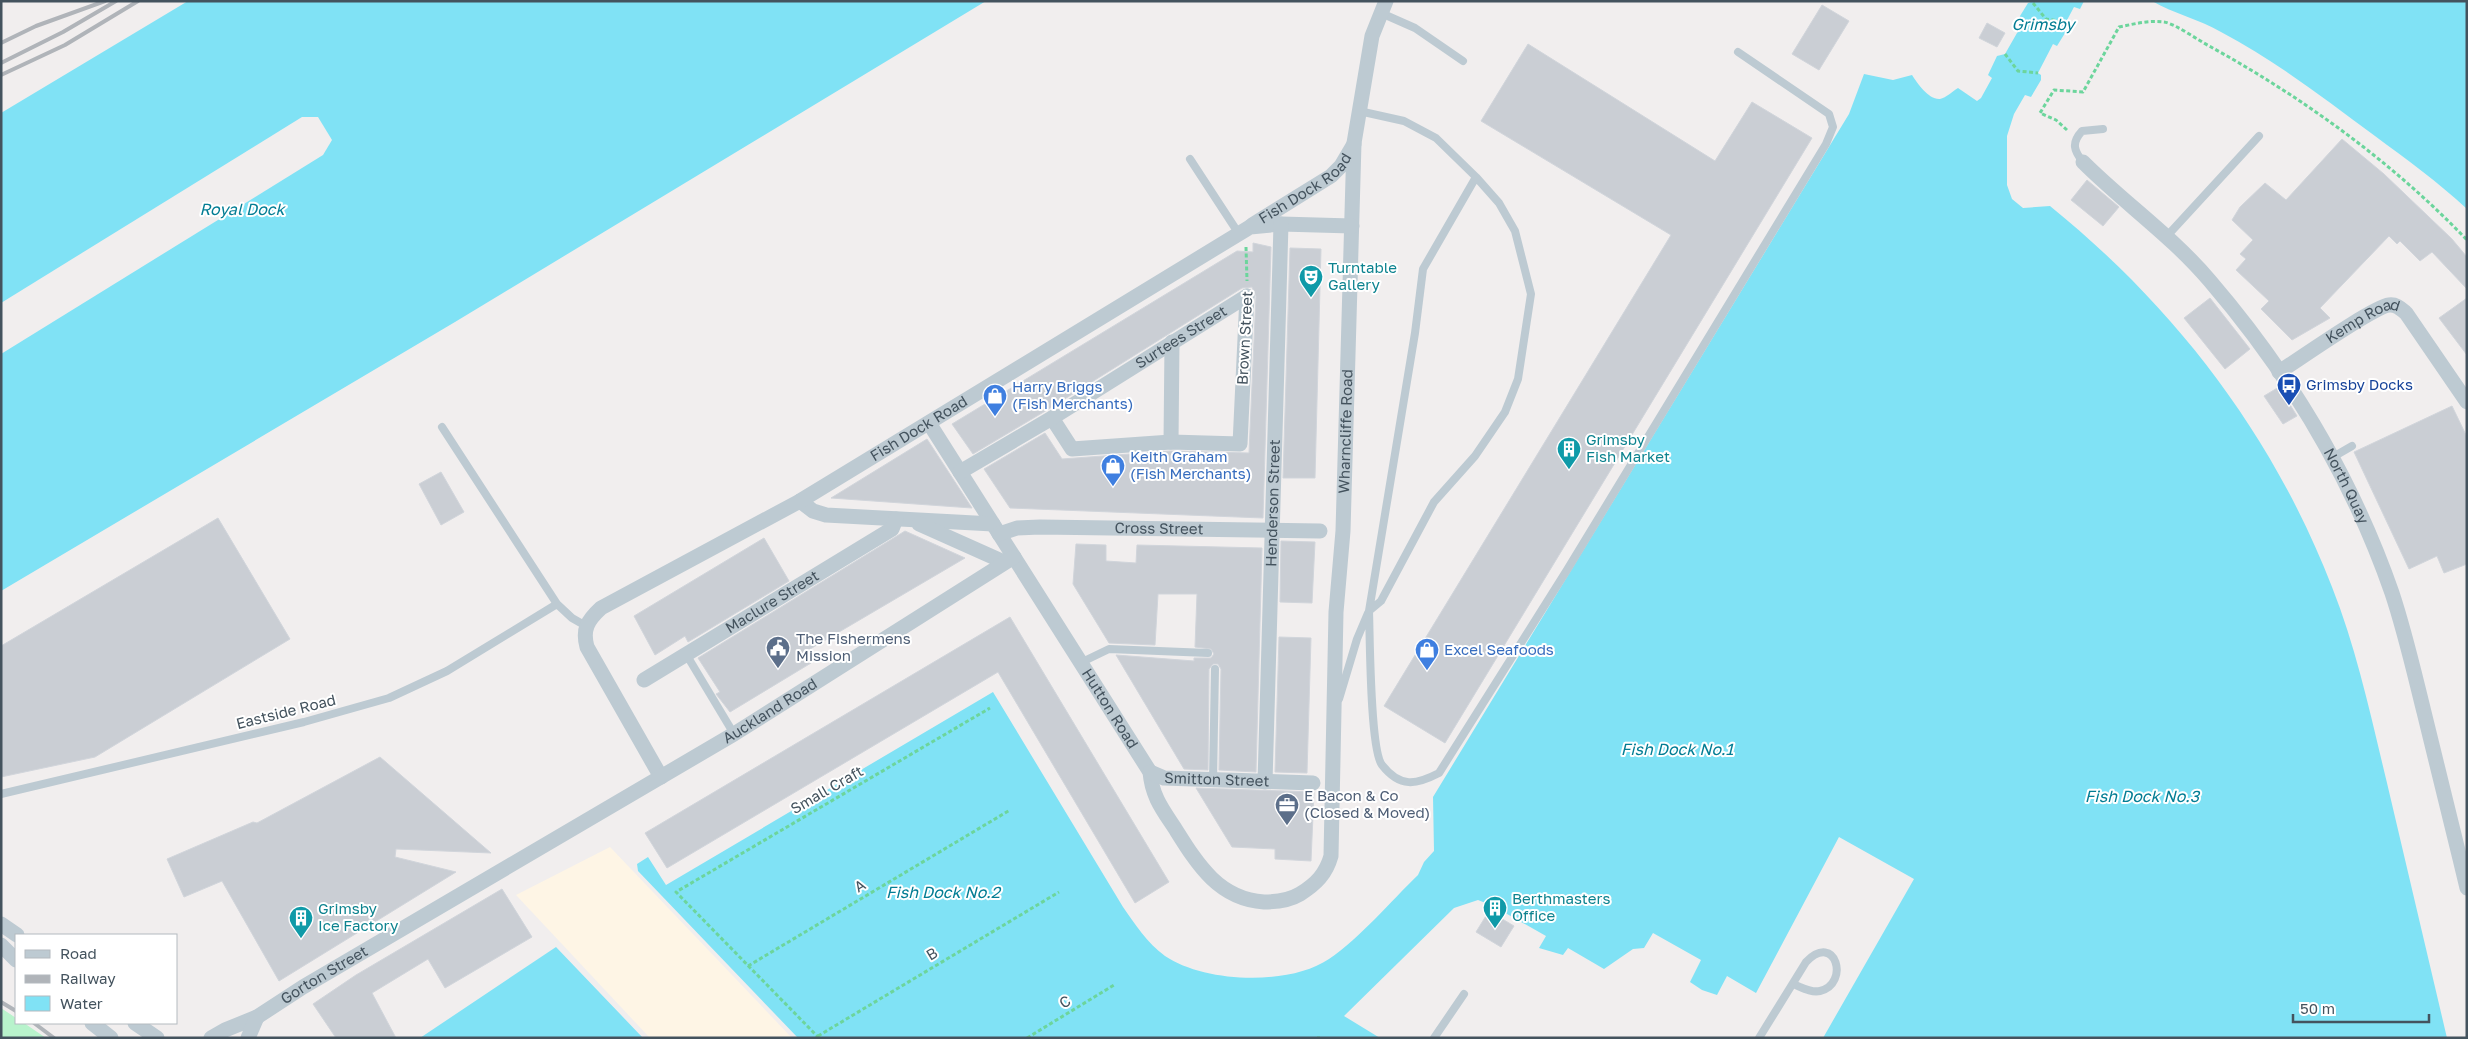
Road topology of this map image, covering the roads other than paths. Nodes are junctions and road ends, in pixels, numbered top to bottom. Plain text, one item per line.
1 (1383, 7) edge
2 (1738, 52) dead end
3 (1463, 61) dead end
4 (1359, 111) junction
5 (2103, 129) dead end
6 (2259, 136) dead end
7 (1354, 143) junction
8 (1190, 159) dead end
9 (2083, 162) joint
10 (1476, 177) junction
11 (1281, 224) junction
12 (1352, 226) junction
13 (1244, 230) junction
14 (2167, 236) junction
15 (1247, 296) joint
16 (1172, 342) junction
17 (2279, 372) junction
18 (2467, 402) edge
19 (1052, 418) junction
20 (929, 423) junction
21 (442, 427) dead end
22 (1171, 442) junction
23 (2352, 446) dead end
24 (2332, 456) junction
25 (960, 472) junction
26 (800, 501) junction
27 (896, 519) junction
28 (912, 520) junction
29 (996, 529) junction
30 (1271, 530) junction
31 (1320, 531) dead end
32 (1009, 560) junction
33 (557, 604) junction
34 (1369, 611) junction
35 (586, 626) junction
36 (686, 654) junction
37 (1208, 654) dead end
38 (1080, 663) junction
39 (1215, 669) dead end
40 (644, 680) dead end
41 (1334, 717) junction
42 (734, 734) junction
43 (1150, 772) junction
44 (661, 777) junction
45 (1213, 780) junction
46 (1265, 782) junction
47 (1313, 783) dead end
48 (1, 794) edge
49 (522, 859) joint
50 (1328, 867) joint
51 (2467, 888) edge
52 (1, 924) edge
53 (16, 934) edge
54 (1, 945) edge
55 (15, 959) edge
56 (1, 960) edge
57 (15, 968) edge
58 (1793, 984) junction
59 (1464, 994) dead end
60 (257, 1017) junction
61 (93, 1024) edge
62 (136, 1024) edge
63 (111, 1038) edge
64 (157, 1038) edge
65 (211, 1038) edge
66 (248, 1038) edge
67 (1434, 1038) edge
68 (1759, 1038) edge

1 - 3 lane
1 - 4 street, Wharncliffe Road
2 - 34 lane
4 - 7 street, Wharncliffe Road
4 - 10 lane
5 - 9 lane
6 - 14 lane
7 - 12 street, Wharncliffe Road
7 - 13 street, Fish Dock Road
8 - 13 lane
9 - 14 street, North Quay
10 - 34 lane
10 - 34 lane
11 - 12 street, Fish Dock Road
11 - 13 street, Fish Dock Road
11 - 30 street, Henderson Street
12 - 41 street, Wharncliffe Road
13 - 20 street, Fish Dock Road
14 - 17 street, North Quay
15 - 16 street, Surtees Street
15 - 22 street, Brown Street
16 - 19 street, Surtees Street
16 - 22 street
17 - 18 street, Kemp Road
17 - 24 street, North Quay
19 - 22 street
19 - 25 street, Surtees Street
20 - 25 street, Hutton Road
20 - 26 street, Fish Dock Road
21 - 33 lane
23 - 24 lane
24 - 51 street, North Quay
25 - 29 street, Hutton Road
26 - 27 street, Cross Street
26 - 35 street, Fish Dock Road
27 - 28 street, Cross Street
27 - 36 street, Maclure Street
28 - 29 street, Cross Street
28 - 32 street, Cross Street
29 - 30 street, Cross Street
29 - 32 street, Hutton Road
30 - 31 street, Cross Street
30 - 46 street, Henderson Street
32 - 38 street, Hutton Road
32 - 42 street, Auckland Road
33 - 35 lane
33 - 48 lane, Eastside Road
34 - 41 lane
35 - 44 street
36 - 40 street, Maclure Street
36 - 42 lane
37 - 38 lane
38 - 43 street, Hutton Road
39 - 45 lane
41 - 50 street, Wharncliffe Road
42 - 44 street, Auckland Road
43 - 45 street, Smitton Street
43 - 50 street, Hutton Road
44 - 49 street, Auckland Road
45 - 46 street, Smitton Street
46 - 47 street, Smitton Street
49 - 60 street, Gorton Street
52 - 53 street
54 - 55 street
56 - 57 street
58 - 58 lane
58 - 68 lane
59 - 67 lane
60 - 65 street, Gorton Street
60 - 66 street
61 - 63 street
62 - 64 street

